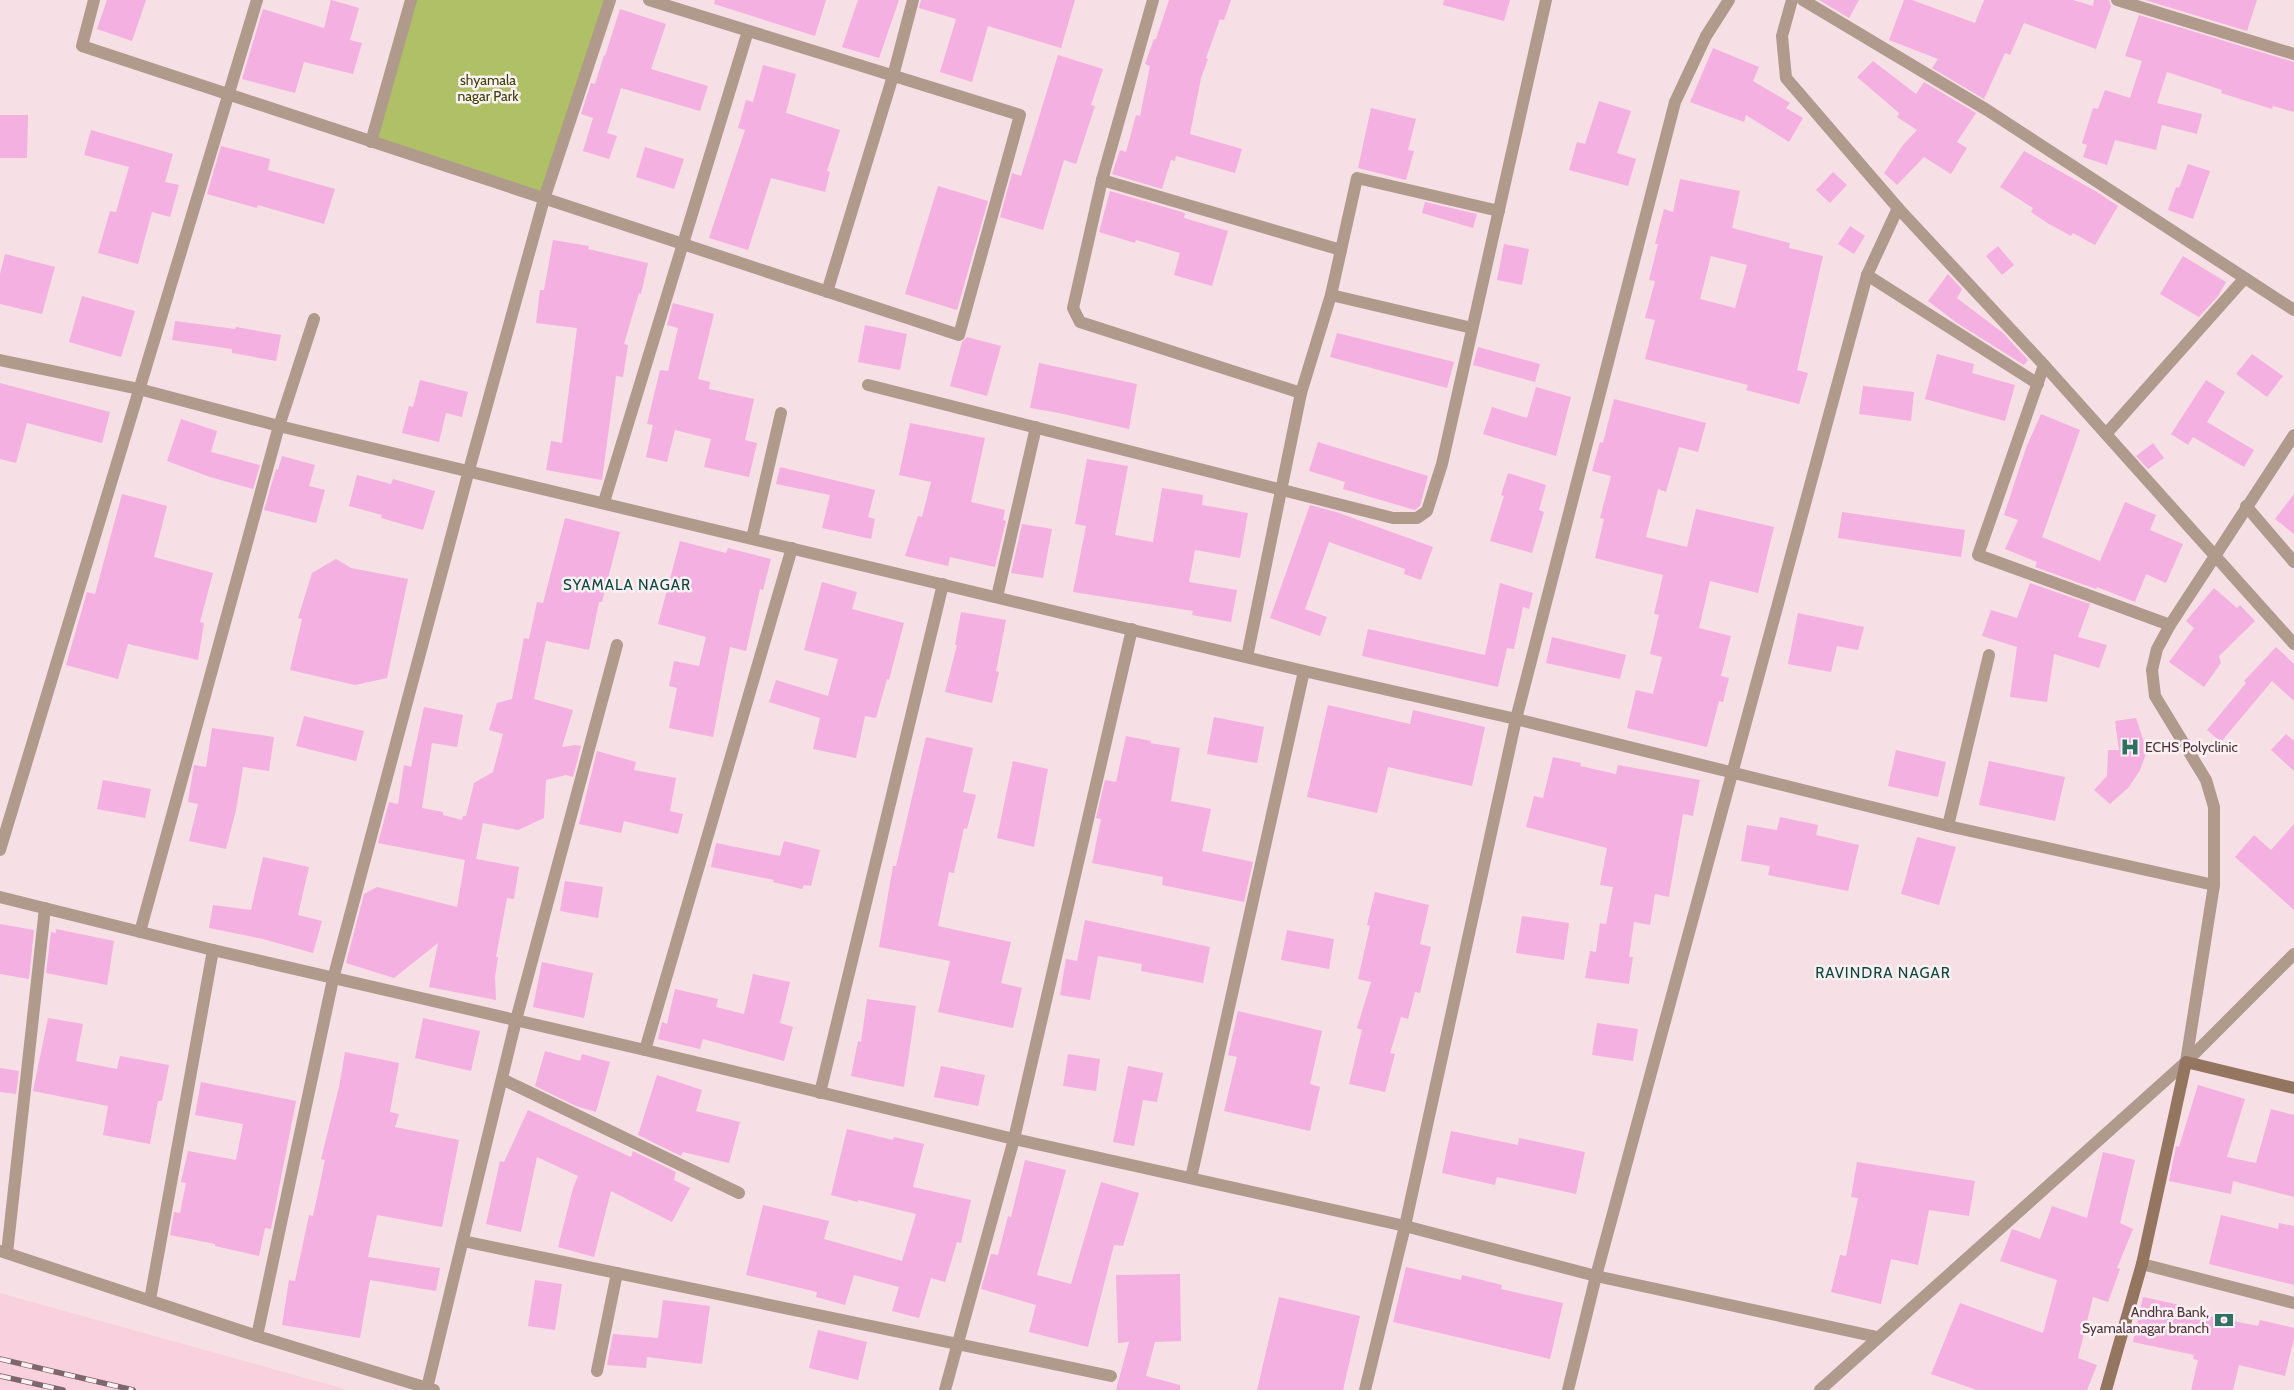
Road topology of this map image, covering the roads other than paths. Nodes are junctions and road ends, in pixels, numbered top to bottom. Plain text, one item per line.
1 (94, 0) edge
2 (257, 0) edge
3 (411, 0) edge
4 (610, 0) edge
5 (649, 0) edge
6 (913, 0) edge
7 (1153, 0) edge
8 (1546, 0) edge
9 (1729, 0) edge
10 (1792, 0) edge
11 (1803, 0) edge
12 (2117, 0) edge
13 (748, 31) junction
14 (2294, 54) edge
15 (893, 76) junction
16 (228, 95) junction
17 (372, 142) junction
18 (1102, 180) junction
19 (544, 199) junction
20 (1898, 208) junction
21 (1499, 210) junction
22 (683, 245) junction
23 (1341, 250) junction
24 (1867, 275) junction
25 (2244, 279) junction
26 (826, 292) junction
27 (1330, 295) junction
28 (2294, 310) edge
29 (314, 319) dead end
30 (1472, 328) junction
31 (0, 360) edge
32 (2044, 365) junction
33 (2038, 384) junction
34 (868, 385) dead end
35 (139, 389) junction
36 (1301, 392) junction
37 (781, 413) dead end
38 (279, 426) junction
39 (1036, 427) junction
40 (2106, 434) junction
41 (2294, 435) edge
42 (469, 470) junction
43 (1280, 489) junction
44 (604, 502) junction
45 (2246, 506) junction
46 (752, 538) junction
47 (792, 548) junction
48 (2215, 556) junction
49 (2294, 562) edge
50 (943, 584) junction
51 (997, 597) junction
52 (2170, 625) junction
53 (1132, 629) junction
54 (2294, 644) edge
55 (617, 645) dead end
56 (1990, 654) dead end
57 (1247, 657) junction
58 (1304, 671) junction
59 (1516, 719) junction
60 (1732, 773) junction
61 (1948, 826) junction
62 (0, 850) edge
63 (2214, 885) junction
64 (0, 897) edge
65 (45, 908) junction
66 (140, 932) junction
67 (213, 950) junction
68 (2294, 954) edge
69 (333, 979) junction
70 (516, 1020) junction
71 (645, 1050) junction
72 (2186, 1062) junction
73 (502, 1079) junction
74 (2294, 1088) edge
75 (820, 1092) junction
76 (1014, 1139) junction
77 (1190, 1178) junction
78 (738, 1193) dead end
79 (1405, 1226) junction
80 (463, 1241) junction
81 (4, 1252) edge
82 (2142, 1264) junction
83 (617, 1273) junction
84 (1596, 1276) junction
85 (150, 1300) junction
86 (2294, 1303) edge
87 (258, 1336) junction
88 (1877, 1337) junction
89 (956, 1344) junction
90 (597, 1371) dead end
91 (1111, 1376) dead end
92 (430, 1389) edge
93 (944, 1390) edge
94 (1365, 1390) edge
95 (1568, 1390) edge
96 (1820, 1390) edge
97 (2106, 1390) edge

1 - 16 street
2 - 16 street
3 - 17 street
4 - 19 street
5 - 13 street
6 - 15 street
7 - 18 street
8 - 21 street
9 - 59 street
10 - 20 street
11 - 25 street
12 - 14 street
13 - 15 street
13 - 22 street
15 - 26 street
15 - 26 street
16 - 17 street
16 - 35 street
17 - 19 street
18 - 23 street
18 - 36 street
19 - 22 street
19 - 42 street
20 - 24 street
20 - 32 street
21 - 23 street
21 - 30 street
22 - 26 street
22 - 44 street
23 - 27 street
24 - 33 street
24 - 60 street
25 - 28 street
25 - 40 street
27 - 30 street
27 - 36 street
29 - 38 street
30 - 43 street
31 - 35 street
32 - 33 street
32 - 40 street
33 - 52 street
34 - 39 street
35 - 38 street
35 - 62 street
36 - 43 street
37 - 46 street
38 - 42 street
38 - 66 street
39 - 43 street
39 - 51 street
40 - 48 street
41 - 45 street
42 - 44 street
42 - 69 street
43 - 57 street
44 - 46 street
45 - 48 street
45 - 49 street
46 - 47 street
47 - 50 street
47 - 71 street
48 - 52 street
48 - 54 street
50 - 51 street
50 - 75 street
51 - 53 street
52 - 63 street
53 - 57 street
53 - 76 street
55 - 70 street
56 - 61 street
57 - 58 street
58 - 59 street
58 - 77 street
59 - 60 street
59 - 79 street
60 - 61 street
60 - 84 street
61 - 63 street
63 - 72 street
64 - 65 street
65 - 66 street
65 - 81 street
66 - 67 street
67 - 69 street
67 - 85 street
68 - 72 street
69 - 70 street
69 - 87 street
70 - 71 street
70 - 73 street
71 - 75 street
72 - 74 street
72 - 82 street
72 - 88 street
73 - 78 street
73 - 80 street
75 - 76 street
76 - 77 street
76 - 89 street
77 - 79 street
79 - 84 street
79 - 94 street
80 - 83 street
80 - 92 street
81 - 85 street
82 - 86 street
82 - 97 street
83 - 89 street
83 - 90 street
84 - 88 street
84 - 95 street
85 - 87 street
87 - 92 street
88 - 96 street
89 - 91 street
89 - 93 street

